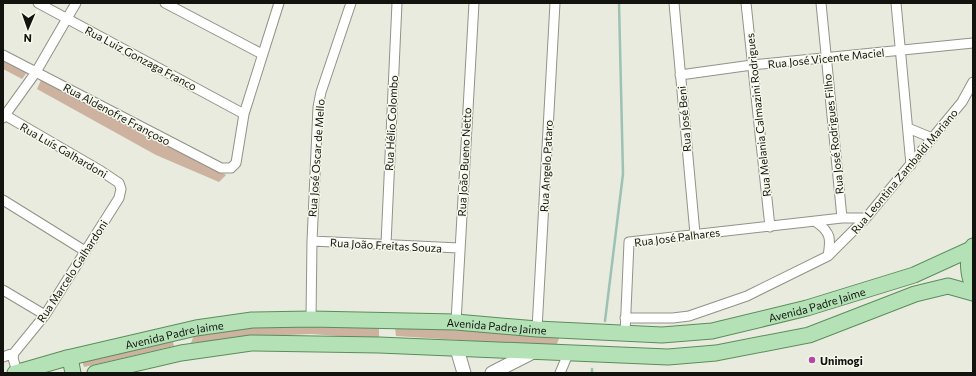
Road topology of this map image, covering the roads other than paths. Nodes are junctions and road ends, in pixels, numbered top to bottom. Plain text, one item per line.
1 (38, 3) edge
2 (76, 3) edge
3 (165, 3) edge
4 (279, 3) edge
5 (351, 3) edge
6 (397, 3) edge
7 (474, 3) edge
8 (555, 3) edge
9 (674, 3) edge
10 (746, 3) edge
11 (820, 3) edge
12 (896, 3) edge
13 (68, 18) junction
14 (973, 43) edge
15 (901, 51) junction
16 (262, 54) junction
17 (3, 55) edge
18 (825, 59) junction
19 (752, 65) junction
20 (36, 72) junction
21 (680, 75) junction
22 (973, 82) edge
23 (244, 114) junction
24 (4, 116) edge
25 (908, 128) junction
26 (932, 138) junction
27 (911, 164) junction
28 (122, 189) joint
29 (3, 200) edge
30 (842, 218) junction
31 (866, 218) junction
32 (816, 222) junction
33 (770, 227) junction
34 (695, 234) junction
35 (312, 241) junction
36 (386, 244) junction
37 (972, 247) edge
38 (459, 248) junction
39 (85, 251) junction
40 (828, 256) junction
41 (973, 286) edge
42 (3, 290) edge
43 (973, 293) edge
44 (46, 315) junction
45 (625, 318) junction
46 (311, 319) junction
47 (382, 321) junction
48 (456, 322) junction
49 (756, 322) junction
50 (537, 329) junction
51 (580, 331) junction
52 (177, 333) junction
53 (625, 334) junction
54 (379, 345) junction
55 (759, 346) junction
56 (458, 348) junction
57 (535, 352) junction
58 (14, 353) junction
59 (181, 354) junction
60 (564, 354) junction
61 (3, 357) edge
62 (67, 358) junction
63 (16, 373) edge
64 (73, 373) edge
65 (95, 373) edge
66 (464, 373) edge
67 (492, 373) edge
68 (560, 373) edge

1 - 13 street, Rua Luiz Gonzaga Franco
2 - 13 street
3 - 16 street
4 - 16 street
5 - 35 street, Rua José Oscar de Mello
6 - 36 street, Rua Hélio Colombo
7 - 38 street, Rua João Bueno Netto
8 - 50 street, Rua Angelo Pataro
9 - 21 street, Rua José Beni
10 - 19 street, Rua Melania Calmazini Rodrigues
11 - 18 street, Rua José Rodrigues Filho
12 - 15 street
13 - 20 street
13 - 23 street, Rua Luiz Gonzaga Franco
14 - 15 street, Rua José Vicente Maciel
15 - 18 street, Rua José Vicente Maciel
15 - 25 street
16 - 23 street
17 - 20 street, Rua Aldenofre Françoso
18 - 19 street, Rua José Vicente Maciel
18 - 30 street, Rua José Rodrigues Filho
19 - 21 street, Rua José Vicente Maciel
19 - 33 street, Rua Melania Calmazini Rodrigues
20 - 23 street, Rua Aldenofre Françoso
20 - 24 street
21 - 34 street, Rua José Beni
22 - 26 street, Rua Leontina Zambaldi Mariano
24 - 28 street, Rua Luís Galhardoni
25 - 26 street
25 - 27 street
26 - 27 street, Rua Leontina Zambaldi Mariano
27 - 31 street, Rua Leontina Zambaldi Mariano
28 - 39 street, Rua Marcelo Galhardoni
29 - 39 street
30 - 31 street, Rua José Palhares
30 - 32 street, Rua José Palhares
31 - 40 street, Rua Leontina Zambaldi Mariano
32 - 33 street, Rua José Palhares
32 - 40 street
33 - 34 street, Rua José Palhares
34 - 45 street, Rua José Palhares
35 - 36 street, Rua João Freitas Souza
35 - 46 street, Rua José Oscar de Mello
36 - 38 street, Rua João Freitas Souza
37 - 41 main road
37 - 49 main road, Avenida Padre Jaime
38 - 48 street, Rua João Bueno Netto
39 - 44 street, Rua Marcelo Galhardoni
40 - 45 street, Rua Leontina Zambaldi Mariano
42 - 44 street
43 - 55 main road, Avenida Padre Jaime
44 - 58 street, Rua Marcelo Galhardoni
45 - 53 street, Rua José Palhares
46 - 47 main road, Avenida Padre Jaime
46 - 52 main road, Avenida Padre Jaime
47 - 48 main road, Avenida Padre Jaime
47 - 54 main road
48 - 50 main road, Avenida Padre Jaime
49 - 53 main road, Avenida Padre Jaime
49 - 55 main road
50 - 51 main road, Avenida Padre Jaime
51 - 53 main road, Avenida Padre Jaime
51 - 60 main road
52 - 59 main road
52 - 62 main road, Avenida Padre Jaime
54 - 56 main road, Avenida Padre Jaime
54 - 59 main road, Avenida Padre Jaime
55 - 60 main road, Avenida Padre Jaime
56 - 57 main road, Avenida Padre Jaime
56 - 66 street
57 - 60 main road, Avenida Padre Jaime
57 - 67 street
58 - 61 street
58 - 63 street
59 - 65 main road, Avenida Padre Jaime
60 - 68 street
62 - 63 main road, Avenida Padre Jaime
62 - 64 main road

